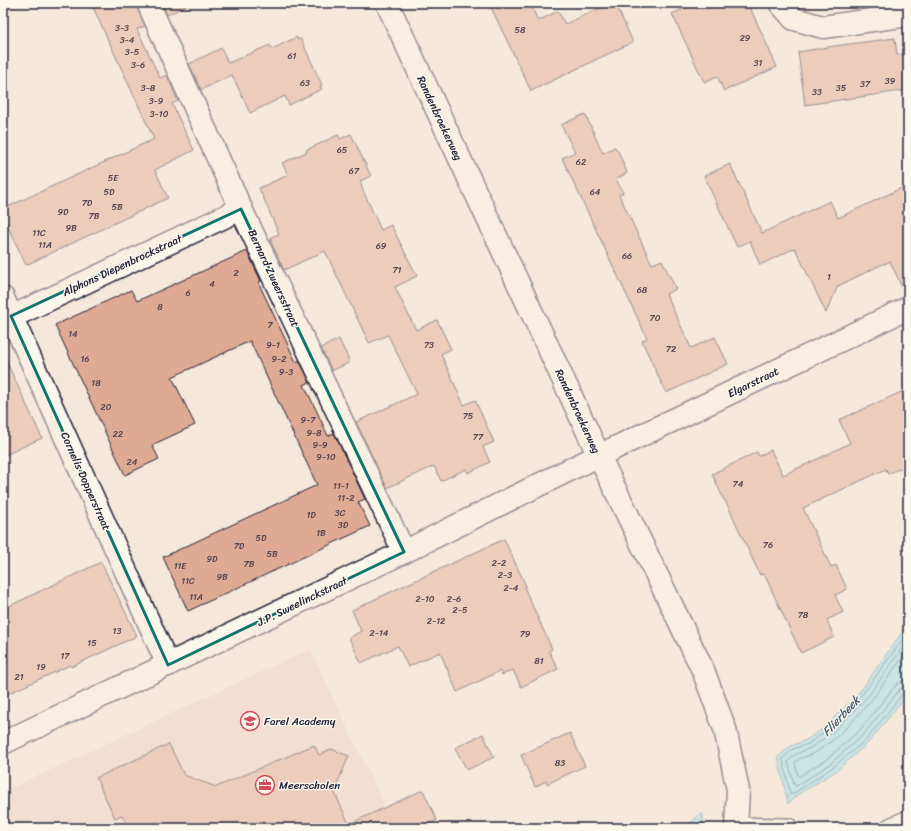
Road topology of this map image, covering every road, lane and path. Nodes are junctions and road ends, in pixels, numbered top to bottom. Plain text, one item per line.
1 (148, 3) edge
2 (387, 3) edge
3 (780, 3) edge
4 (908, 15) edge
5 (241, 209) junction
6 (908, 308) edge
7 (6, 312) edge
8 (599, 456) junction
9 (404, 552) junction
10 (168, 665) junction
11 (3, 743) edge
12 (908, 820) edge
13 (736, 827) edge
14 (788, 828) edge
15 (890, 828) edge

1 - 5 street, Bernard Zweersstraat
2 - 8 street, Randenbroekerweg
3 - 4 street
5 - 7 street, Alphons Diepenbrockstraat
5 - 9 street, Bernard Zweersstraat
6 - 8 street, Elgarstraat
7 - 10 street, Cornelis Dopperstraat
8 - 9 street, J.P. Sweelinckstraat
8 - 13 street, Randenbroekerweg
9 - 10 street, J.P. Sweelinckstraat
10 - 11 street, J.P. Sweelinckstraat
12 - 15 lane
13 - 14 lane

